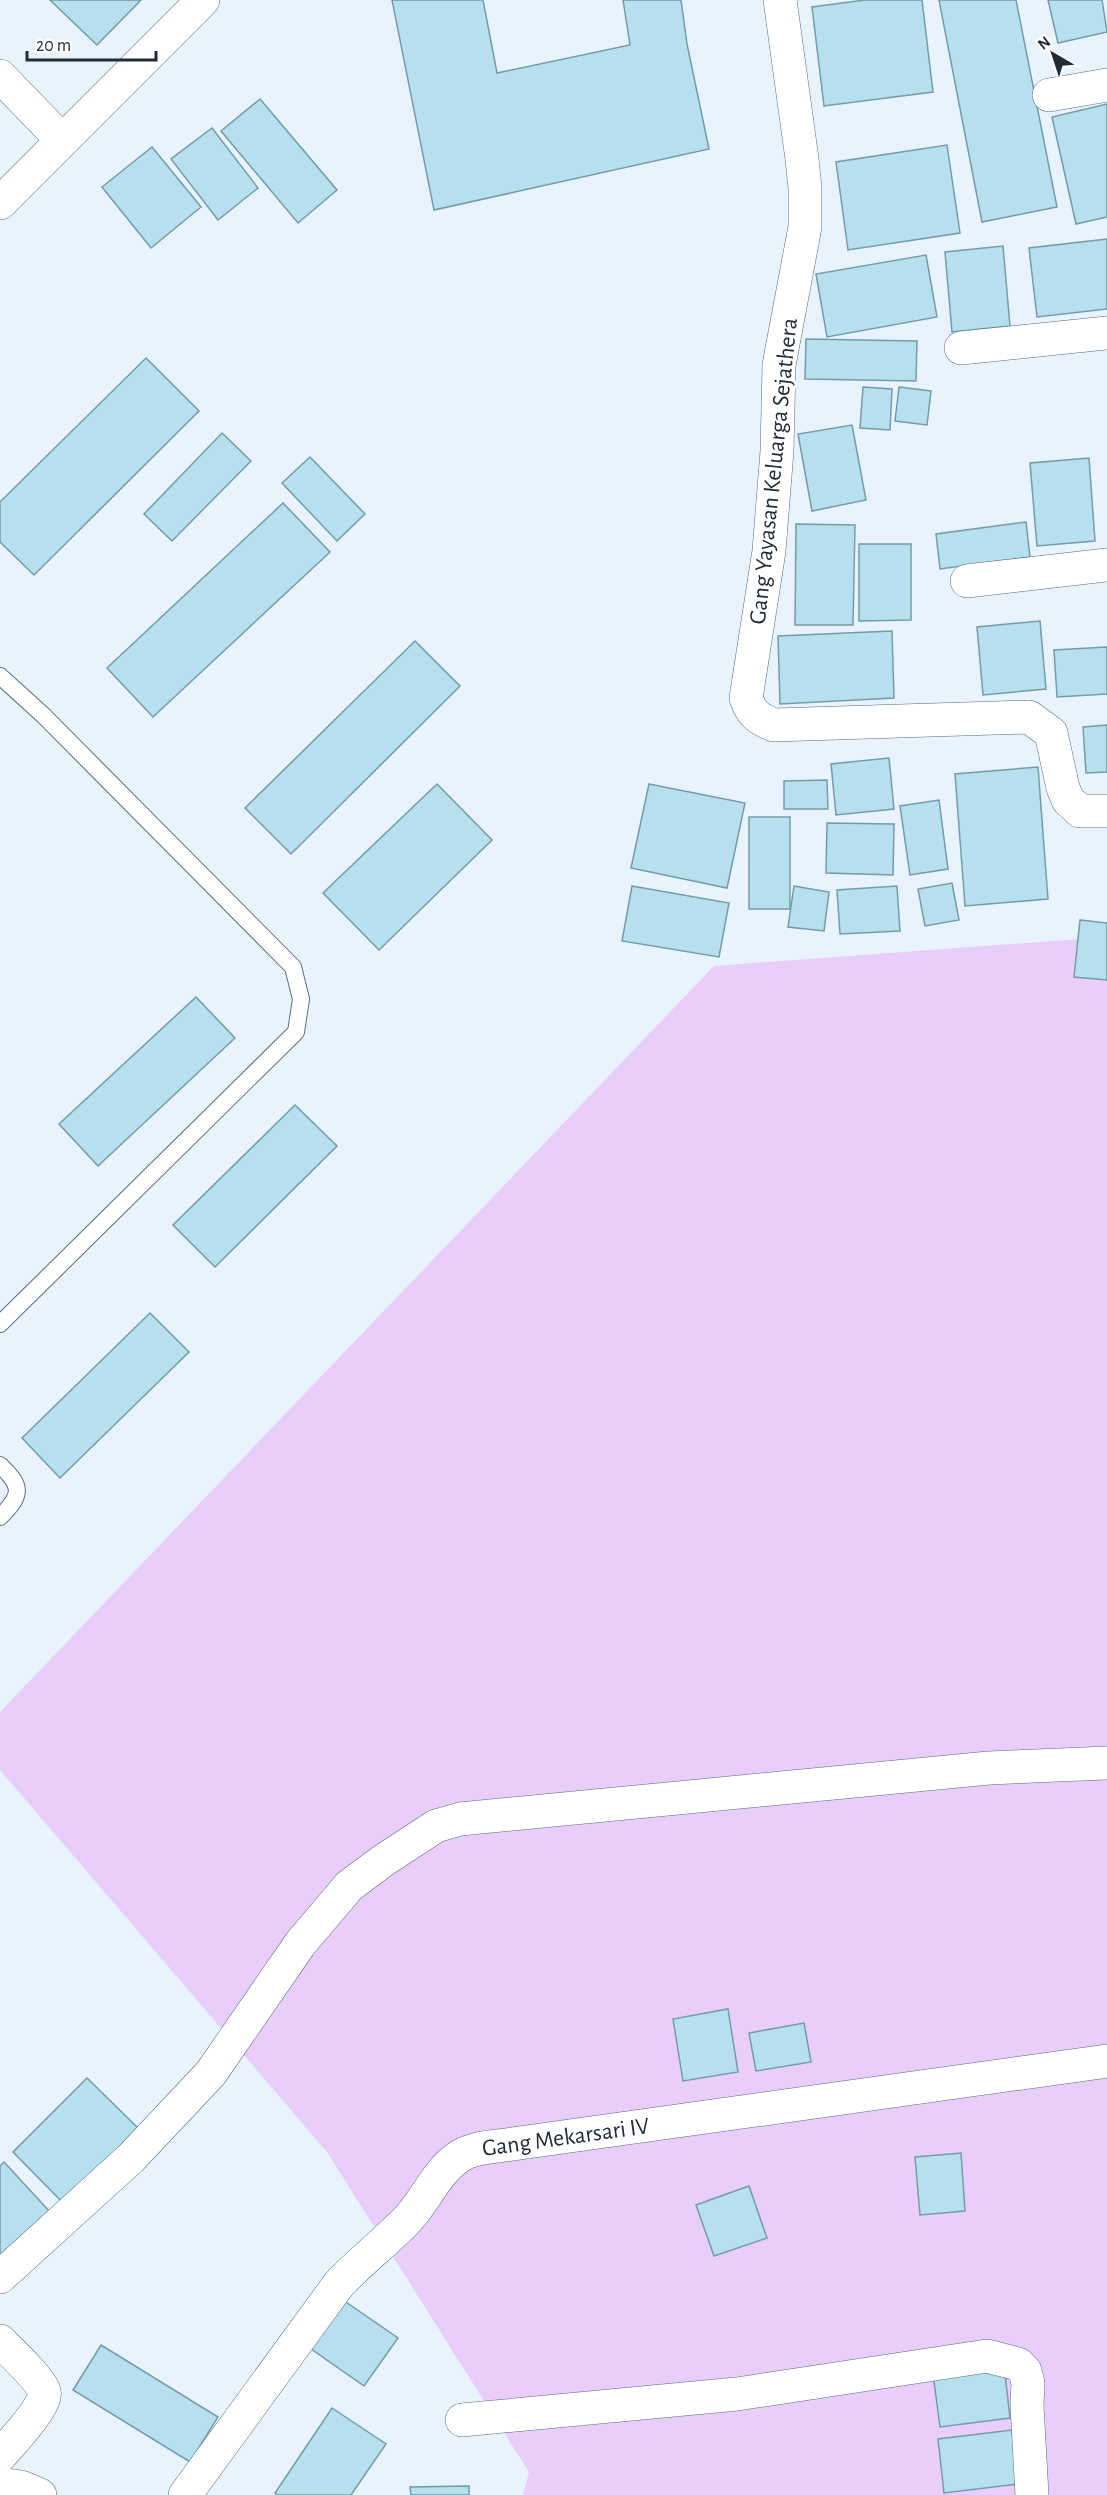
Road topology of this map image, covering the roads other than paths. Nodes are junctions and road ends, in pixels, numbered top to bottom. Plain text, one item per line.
1 (203, 0) edge
2 (780, 0) edge
3 (0, 76) edge
4 (1107, 86) edge
5 (1049, 95) dead end
6 (61, 139) junction
7 (0, 203) edge
8 (1107, 333) edge
9 (961, 348) dead end
10 (1107, 565) edge
11 (967, 581) dead end
12 (0, 676) edge
13 (1102, 811) edge
14 (0, 1324) edge
15 (0, 1465) edge
16 (0, 1517) edge
17 (1107, 1763) edge
18 (1107, 2061) edge
19 (0, 2277) edge
20 (0, 2341) edge
21 (462, 2420) dead end
22 (0, 2456) edge
23 (0, 2484) edge
24 (40, 2495) edge
25 (185, 2495) edge
26 (1032, 2495) edge

1 - 6 street
2 - 13 street, Gang Yayasan Keluarga Sejathera
3 - 6 street
4 - 5 street
6 - 7 street
8 - 9 street
10 - 11 street
12 - 14 lane
15 - 16 lane
17 - 19 street
18 - 25 street, Gang Mekarsari IV
20 - 22 street
21 - 26 street
23 - 24 street

